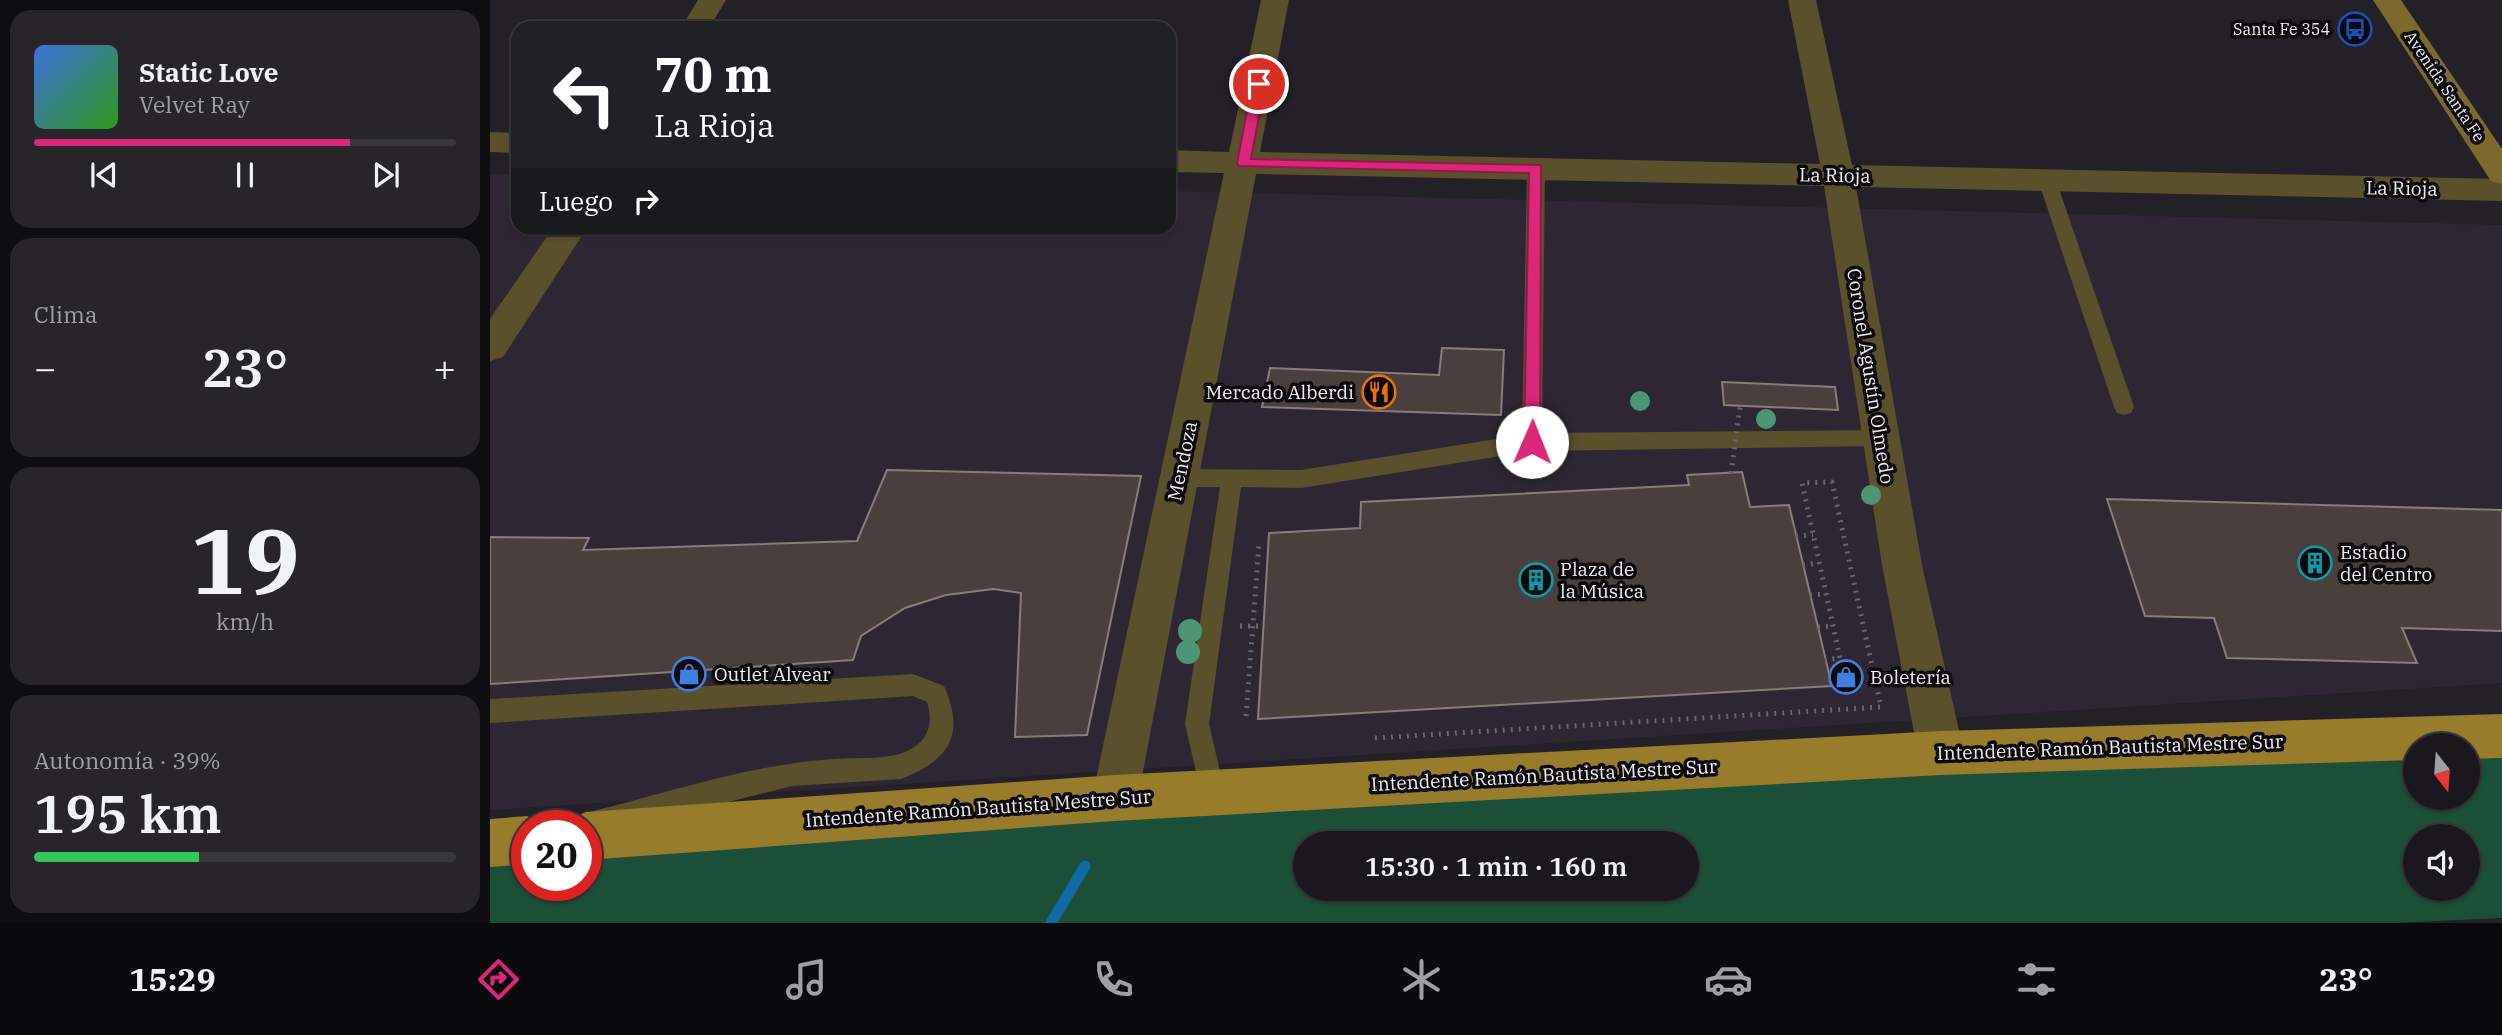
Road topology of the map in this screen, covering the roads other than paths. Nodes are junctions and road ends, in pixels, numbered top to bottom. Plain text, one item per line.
1 (712, 0) edge
2 (1275, 0) edge
3 (1802, 0) edge
4 (2387, 0) edge
5 (699, 21) edge
6 (490, 142) edge
7 (511, 143) edge
8 (1176, 161) edge
9 (1244, 163) junction
10 (1536, 168) junction
11 (2502, 173) edge
12 (1838, 175) junction
13 (2047, 180) junction
14 (2502, 190) edge
15 (565, 235) edge
16 (490, 347) edge
17 (2124, 407) dead end
18 (1881, 438) junction
19 (1532, 442) junction
20 (1178, 478) junction
21 (1233, 478) junction
22 (490, 711) edge
23 (2502, 736) edge
24 (1941, 753) junction
25 (1212, 793) junction
26 (1115, 798) junction
27 (602, 822) edge
28 (602, 835) edge
29 (511, 841) edge
30 (490, 843) edge

1 - 5 street
2 - 9 street, Mendoza
3 - 12 street, Coronel Agustín Olmedo
4 - 11 main road, Avenida Santa Fe
6 - 7 street
8 - 9 street, La Rioja
9 - 10 street, La Rioja
9 - 20 street, Mendoza
10 - 12 street, La Rioja
10 - 19 lane
12 - 13 street, La Rioja
12 - 18 street, Coronel Agustín Olmedo
13 - 14 street, La Rioja
13 - 17 lane
15 - 16 street
18 - 19 lane
18 - 24 street, Coronel Agustín Olmedo
19 - 21 lane
20 - 21 lane
20 - 26 street, Mendoza
21 - 25 lane
22 - 27 lane
23 - 24 main road, Intendente Ramón Bautista Mestre Sur
24 - 25 main road, Intendente Ramón Bautista Mestre Sur
25 - 26 main road, Intendente Ramón Bautista Mestre Sur
26 - 28 main road, Intendente Ramón Bautista Mestre Sur
29 - 30 main road

